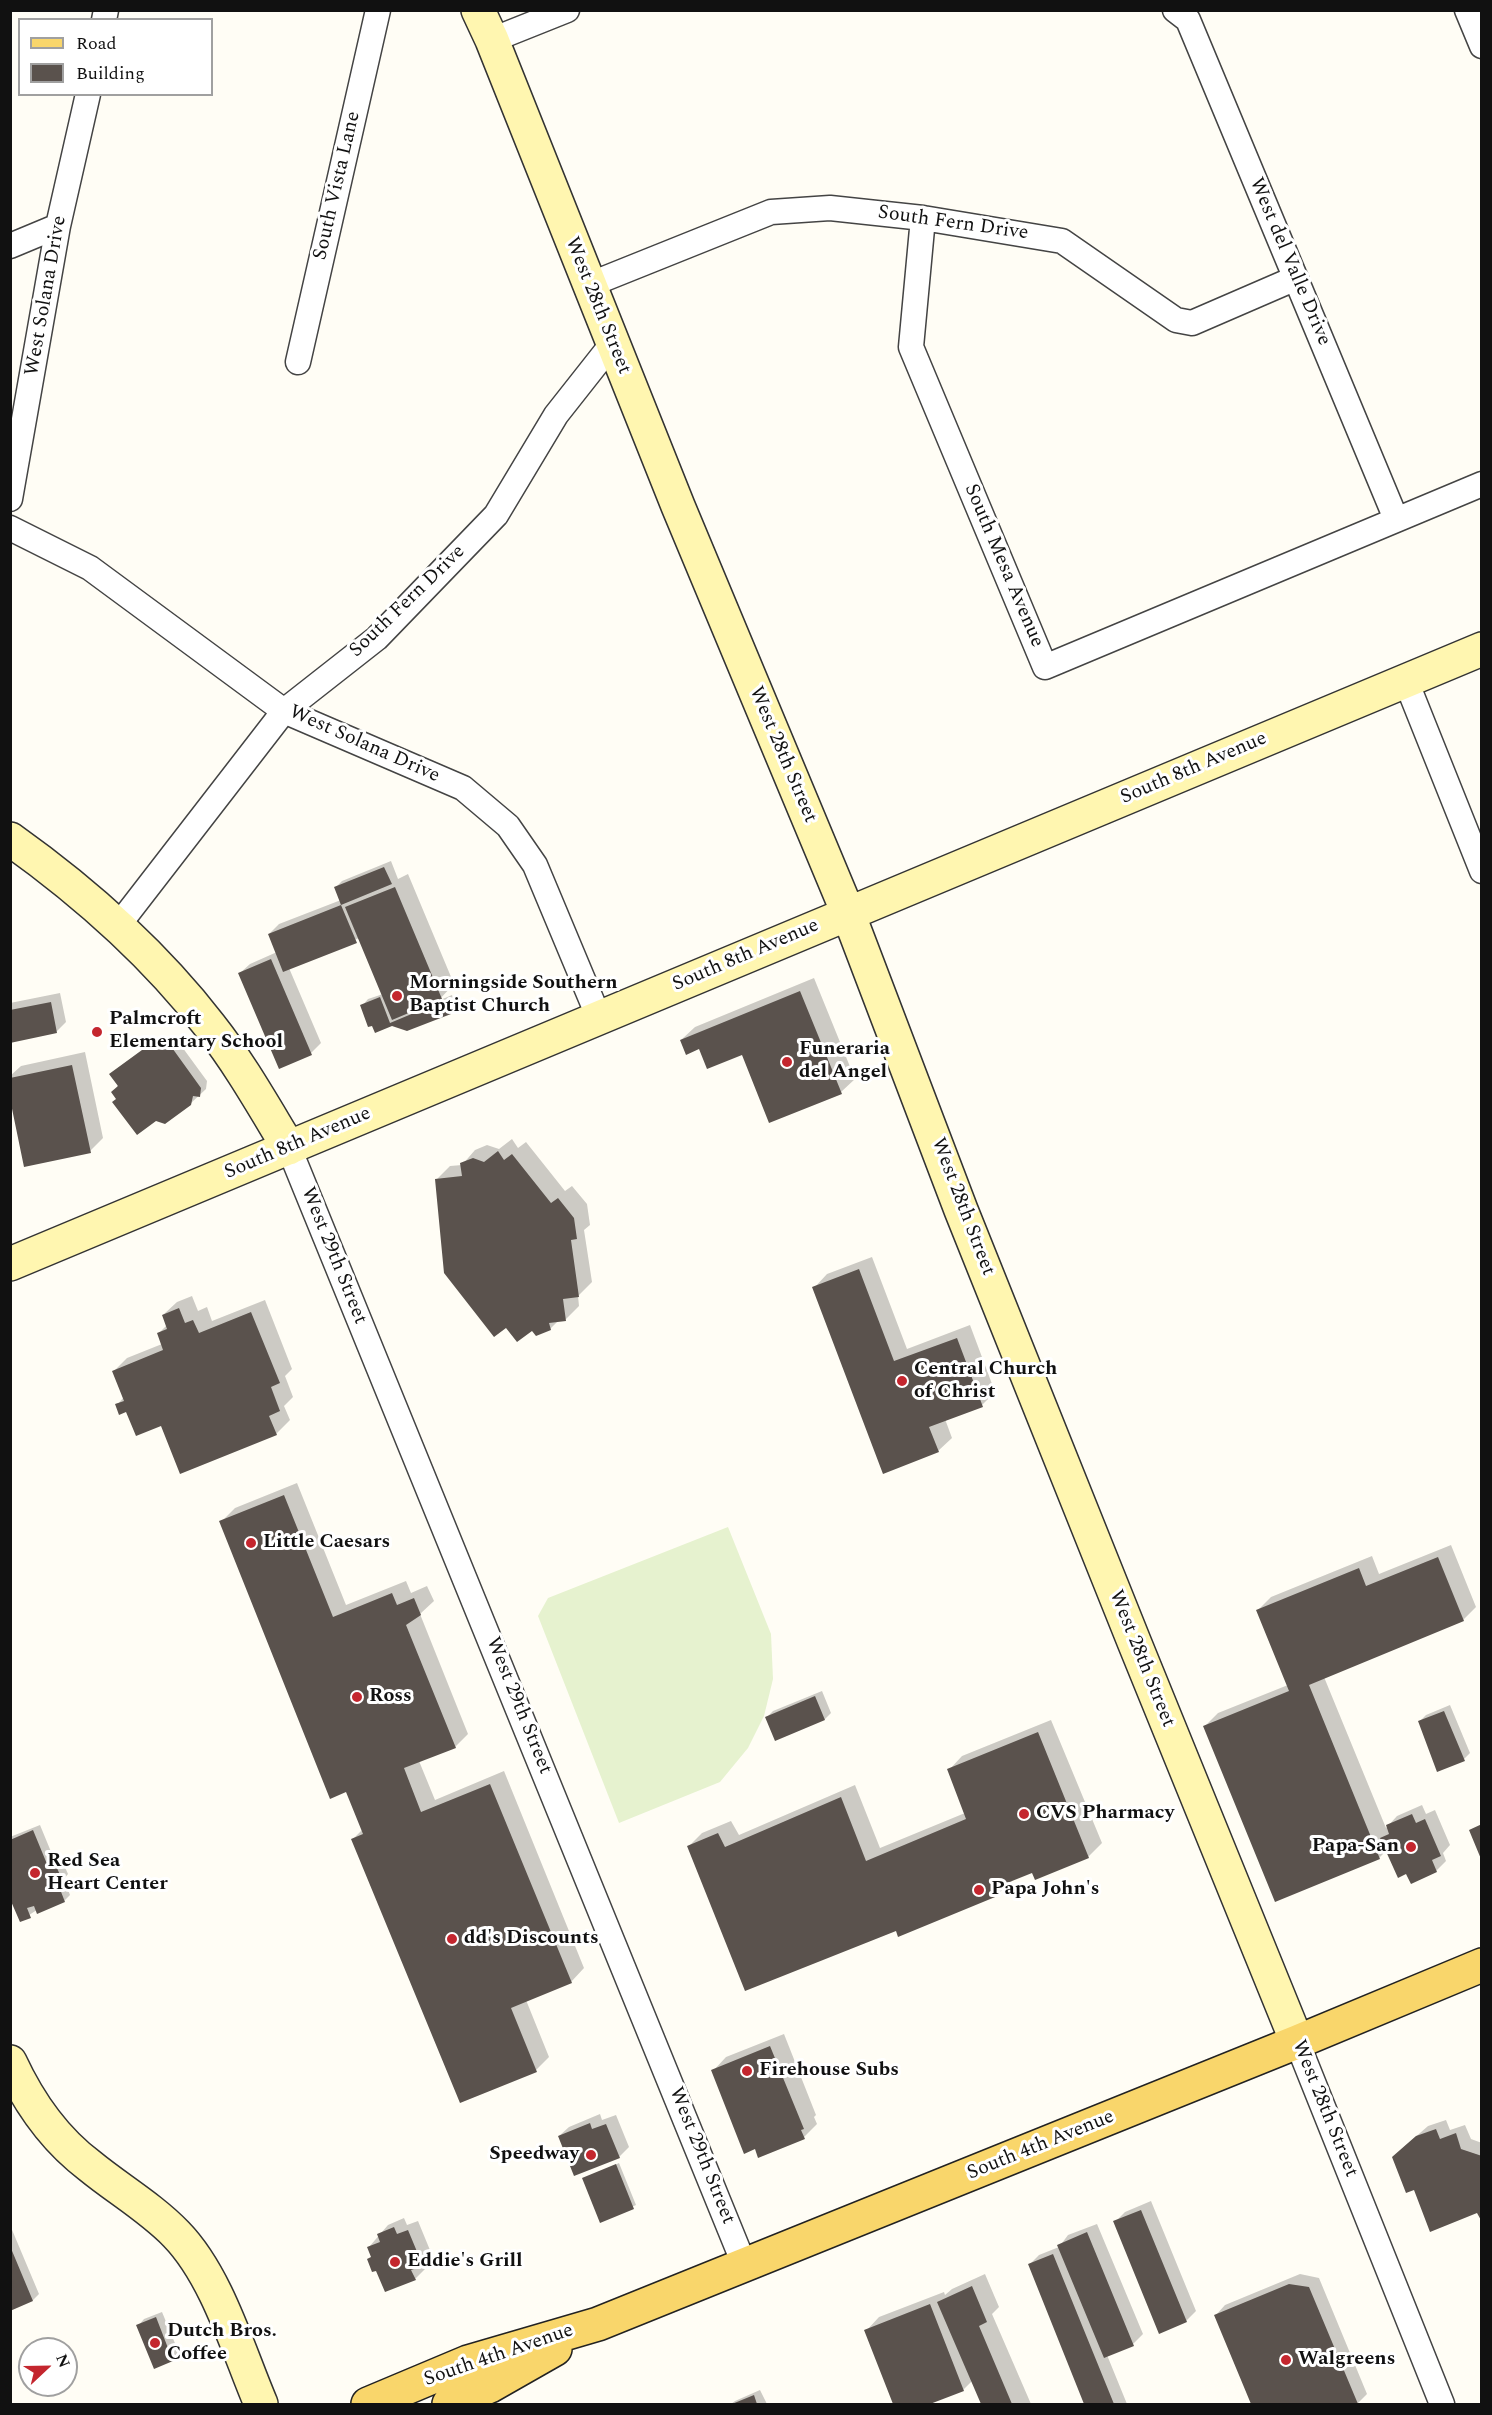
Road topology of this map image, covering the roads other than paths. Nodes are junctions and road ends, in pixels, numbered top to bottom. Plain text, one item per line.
1 (378, 10) edge
2 (478, 10) edge
3 (567, 10) edge
4 (1175, 10) edge
5 (1467, 10) edge
6 (492, 40) junction
7 (1482, 46) edge
8 (88, 96) edge
9 (923, 218) junction
10 (58, 226) junction
11 (10, 246) edge
12 (1296, 278) junction
13 (589, 285) junction
14 (612, 344) junction
15 (298, 362) dead end
16 (1482, 484) edge
17 (10, 500) edge
18 (1396, 519) junction
19 (10, 528) edge
20 (1482, 649) edge
21 (1406, 681) junction
22 (284, 711) junction
23 (10, 840) edge
24 (1482, 871) edge
25 (848, 913) junction
26 (117, 927) junction
27 (599, 1018) junction
28 (289, 1148) junction
29 (10, 1264) edge
30 (1482, 1965) edge
31 (1298, 2042) junction
32 (10, 2062) edge
33 (744, 2264) junction
34 (598, 2324) junction
35 (261, 2404) edge
36 (368, 2404) edge
37 (449, 2404) edge
38 (1442, 2404) edge

1 - 15 street, South Vista Lane
2 - 6 street, West 28th Street
3 - 6 street
4 - 12 street, West del Valle Drive
5 - 7 street
6 - 13 street, West 28th Street
8 - 10 street, West Solana Drive
9 - 12 street, South Fern Drive
9 - 13 street, South Fern Drive
9 - 18 street, South Mesa Avenue
10 - 11 street
10 - 17 street, West Solana Drive
12 - 18 street, West del Valle Drive
13 - 14 street, West 28th Street
14 - 22 street, South Fern Drive
14 - 25 street, West 28th Street
16 - 18 street, South Mesa Avenue
19 - 22 street, West Solana Drive
20 - 21 street, South 8th Avenue
21 - 24 street
21 - 25 street, South 8th Avenue
22 - 26 street, South Fern Drive
22 - 27 street, West Solana Drive
23 - 26 street
25 - 27 street, South 8th Avenue
25 - 31 street, West 28th Street
26 - 28 street
27 - 28 street, South 8th Avenue
28 - 29 street, South 8th Avenue
28 - 33 street, West 29th Street
30 - 31 main road, South 4th Avenue
31 - 33 main road, South 4th Avenue
31 - 38 street, West 28th Street
32 - 35 street
33 - 34 main road, South 4th Avenue
34 - 36 main road, South 4th Avenue
34 - 37 main road, South 4th Avenue

